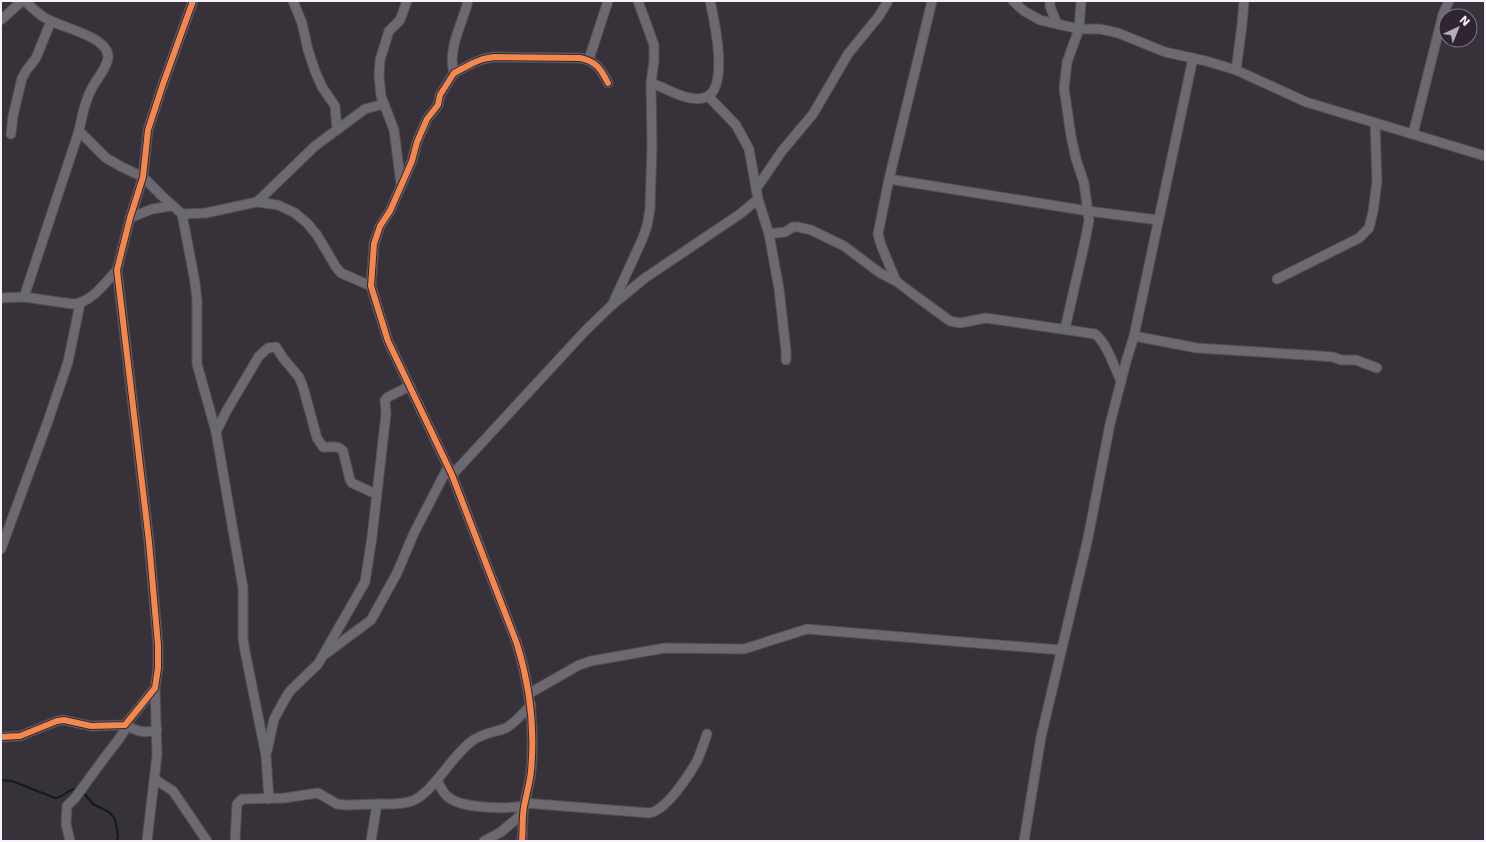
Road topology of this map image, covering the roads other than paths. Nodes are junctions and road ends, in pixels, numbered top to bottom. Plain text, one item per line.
1 (22, 1) edge
2 (25, 1) edge
3 (193, 1) edge
4 (293, 1) edge
5 (407, 1) edge
6 (468, 1) edge
7 (608, 1) edge
8 (638, 1) edge
9 (713, 1) edge
10 (888, 1) edge
11 (932, 1) edge
12 (1013, 1) edge
13 (1050, 1) edge
14 (1081, 1) edge
15 (1244, 1) edge
16 (1449, 1) edge
17 (1, 20) edge
18 (51, 22) junction
19 (1057, 24) junction
20 (1079, 30) junction
21 (1192, 58) junction
22 (589, 59) junction
23 (1236, 70) junction
24 (454, 73) junction
25 (608, 83) dead end
26 (651, 83) junction
27 (708, 96) junction
28 (384, 104) junction
29 (1375, 122) junction
30 (337, 130) junction
31 (79, 131) junction
32 (11, 134) dead end
33 (1413, 134) junction
34 (1485, 156) edge
35 (143, 177) junction
36 (889, 179) junction
37 (401, 184) junction
38 (756, 189) junction
39 (758, 199) junction
40 (257, 202) junction
41 (172, 206) junction
42 (1088, 210) junction
43 (182, 214) junction
44 (130, 218) junction
45 (1158, 220) junction
46 (769, 234) junction
47 (117, 270) junction
48 (1277, 279) dead end
49 (896, 281) junction
50 (370, 286) junction
51 (24, 297) junction
52 (1, 298) edge
53 (80, 304) junction
54 (612, 305) junction
55 (1065, 329) junction
56 (1134, 336) junction
57 (786, 360) dead end
58 (1378, 368) dead end
59 (1121, 381) junction
60 (410, 386) junction
61 (216, 432) junction
62 (450, 471) junction
63 (376, 494) junction
64 (1, 549) edge
65 (1061, 650) junction
66 (323, 656) junction
67 (155, 688) junction
68 (530, 693) junction
69 (531, 705) junction
70 (125, 725) junction
71 (157, 730) junction
72 (707, 734) dead end
73 (1, 737) edge
74 (266, 756) junction
75 (156, 780) junction
76 (437, 780) junction
77 (269, 799) junction
78 (377, 804) junction
79 (524, 807) junction
80 (70, 841) edge
81 (147, 841) edge
82 (207, 841) edge
83 (235, 841) edge
84 (371, 841) edge
85 (484, 841) edge
86 (522, 841) edge
87 (1024, 841) edge

1 - 17 street
2 - 18 street
3 - 35 street
4 - 30 street
5 - 28 street
6 - 24 street
7 - 22 street
8 - 26 street
9 - 27 street
10 - 38 street
11 - 36 street
12 - 19 street
13 - 19 street
14 - 20 street
15 - 23 street
16 - 33 street
18 - 31 street
18 - 32 street
19 - 20 street
20 - 21 street
20 - 42 street
21 - 23 street
21 - 45 street
22 - 24 street
22 - 25 street
23 - 29 street
24 - 37 street
26 - 27 street
26 - 54 street
27 - 38 street
28 - 30 street
28 - 37 street
29 - 33 street
29 - 48 street
30 - 40 street
31 - 35 street
31 - 51 street
33 - 34 street
35 - 41 street
35 - 44 street
36 - 42 street
36 - 49 street
37 - 50 street
38 - 39 street
39 - 46 street
39 - 54 street
40 - 43 street
40 - 50 street
41 - 43 street
41 - 44 street
42 - 45 street
42 - 55 street
43 - 61 street
44 - 47 street
45 - 56 street
46 - 49 street
46 - 57 street
47 - 53 street
47 - 67 street
49 - 55 street
50 - 60 street
51 - 52 street
51 - 53 street
53 - 64 street
54 - 62 street
55 - 59 street
56 - 58 street
56 - 59 street
59 - 65 street
60 - 62 street
60 - 63 street
61 - 63 street
61 - 74 street
62 - 66 street
62 - 68 street
63 - 66 street
65 - 68 street
65 - 87 street
66 - 74 street
67 - 70 street
67 - 71 street
68 - 69 street
69 - 76 street
69 - 79 street
70 - 71 street
70 - 73 street
70 - 80 street
71 - 75 street
72 - 79 street
74 - 77 street
75 - 81 street
75 - 82 street
76 - 78 street
76 - 79 street
77 - 78 street
77 - 83 street
78 - 84 street
79 - 85 street
79 - 86 street

